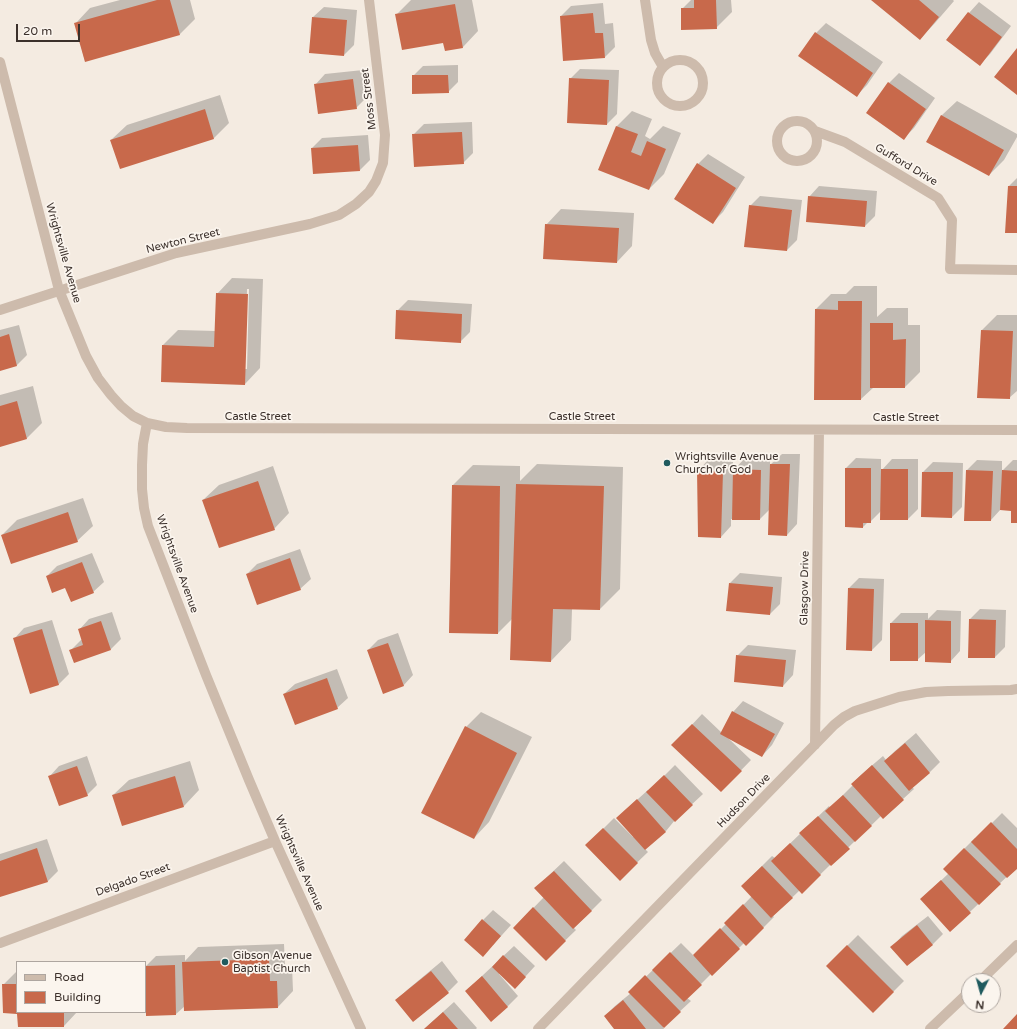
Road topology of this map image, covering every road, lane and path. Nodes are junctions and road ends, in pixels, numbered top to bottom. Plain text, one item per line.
1 (370, 0) edge
2 (645, 0) edge
3 (0, 62) edge
4 (663, 67) junction
5 (815, 131) junction
6 (369, 192) joint
7 (1017, 270) edge
8 (59, 290) junction
9 (0, 310) edge
10 (147, 423) junction
11 (819, 430) junction
12 (1017, 430) edge
13 (1017, 689) edge
14 (816, 745) junction
15 (275, 840) junction
16 (0, 943) edge
17 (1017, 945) edge
18 (988, 973) edge
19 (961, 1000) edge
20 (361, 1029) edge
21 (538, 1029) edge
22 (930, 1029) edge

1 - 6 street, Moss Street
2 - 4 street
3 - 8 street, Wrightsville Avenue
4 - 4 street
5 - 5 street, Gufford Drive
5 - 7 street, Gufford Drive
6 - 8 street, Newton Street
8 - 9 street, Newton Street
8 - 10 street, Wrightsville Avenue
10 - 11 street, Castle Street
10 - 15 street, Wrightsville Avenue
11 - 12 street, Castle Street
11 - 14 street, Glasgow Drive
13 - 14 street, Hudson Drive
14 - 21 street, Hudson Drive
15 - 16 street, Delgado Street
15 - 20 street, Wrightsville Avenue
17 - 18 street
19 - 22 street

